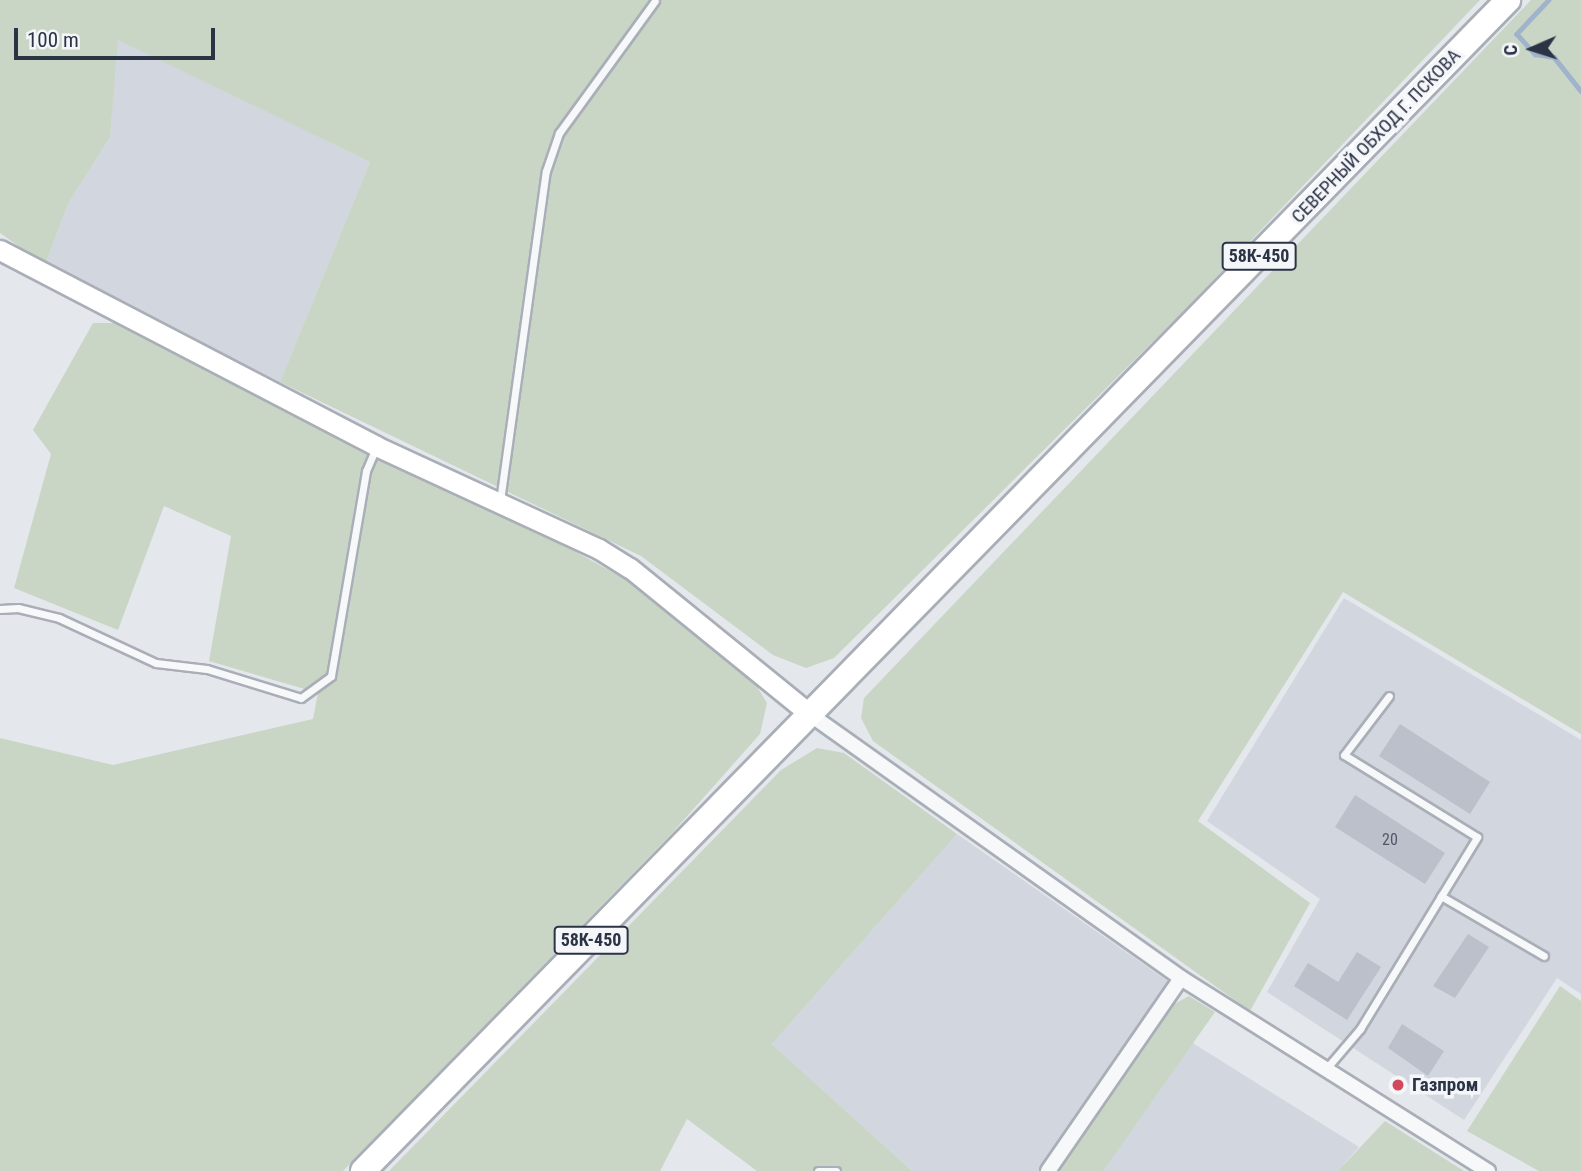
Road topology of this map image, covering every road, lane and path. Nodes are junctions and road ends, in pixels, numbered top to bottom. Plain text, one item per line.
1 (1508, 0) edge
2 (655, 1) edge
3 (0, 250) edge
4 (376, 446) junction
5 (500, 502) junction
6 (0, 609) edge
7 (1389, 695) dead end
8 (811, 715) junction
9 (1441, 896) junction
10 (1544, 956) dead end
11 (1181, 978) junction
12 (1325, 1070) junction
13 (367, 1167) edge
14 (818, 1171) edge
15 (836, 1171) edge
16 (1048, 1171) edge
17 (1488, 1171) edge

1 - 8 highway, СЕВЕРНЫЙ ОБХОД Г. ПСКОВА / 58К-450
2 - 5 lane
3 - 4 street
4 - 5 street
4 - 6 lane
5 - 8 street
7 - 9 lane
8 - 11 street
8 - 13 highway, 58К-450
9 - 10 lane
9 - 12 lane
11 - 12 street
11 - 16 street
12 - 17 street
14 - 15 lane

